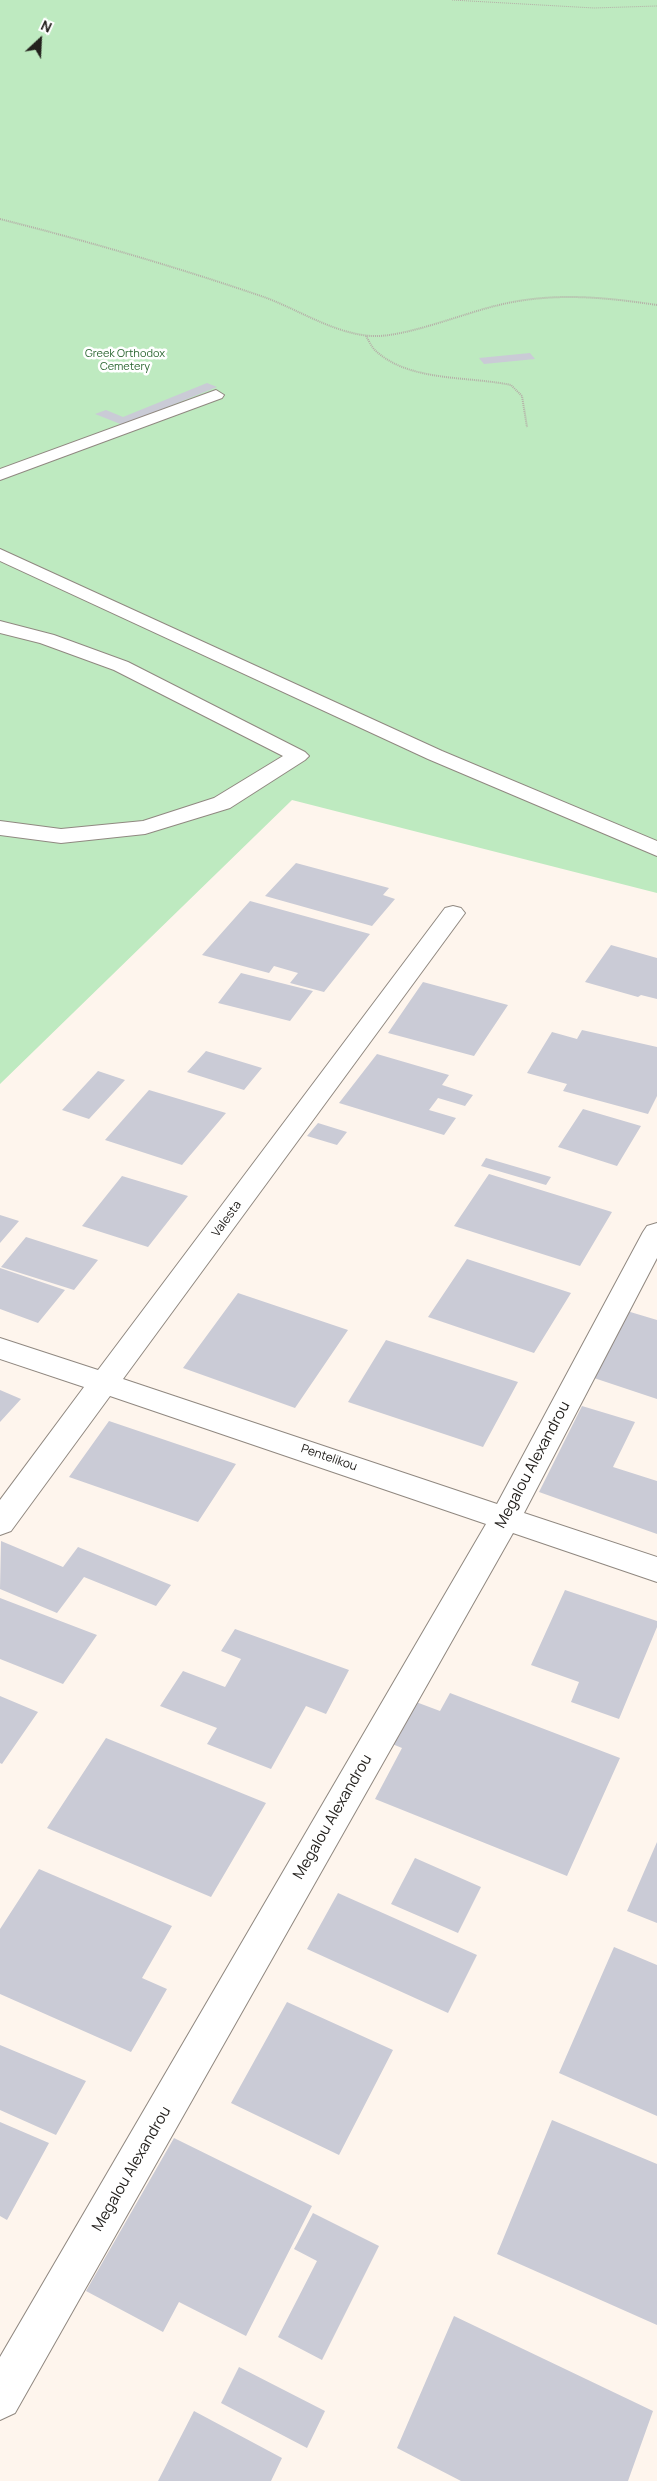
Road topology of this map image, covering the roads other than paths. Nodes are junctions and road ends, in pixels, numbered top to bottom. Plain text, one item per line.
1 (216, 395) dead end
2 (0, 475) edge
3 (0, 554) edge
4 (0, 626) edge
5 (0, 828) edge
6 (657, 849) edge
7 (453, 913) dead end
8 (657, 1232) edge
9 (0, 1348) edge
10 (106, 1383) junction
11 (506, 1517) junction
12 (0, 1523) edge
13 (657, 1570) edge
14 (0, 2398) edge

1 - 2 street
3 - 6 street
4 - 5 street
7 - 10 street, Valesta
8 - 11 street, Megalou Alexandrou
9 - 10 street, Pentelikou
10 - 11 street, Pentelikou
10 - 12 street, Valesta
11 - 13 street, Pentelikou
11 - 14 street, Megalou Alexandrou

